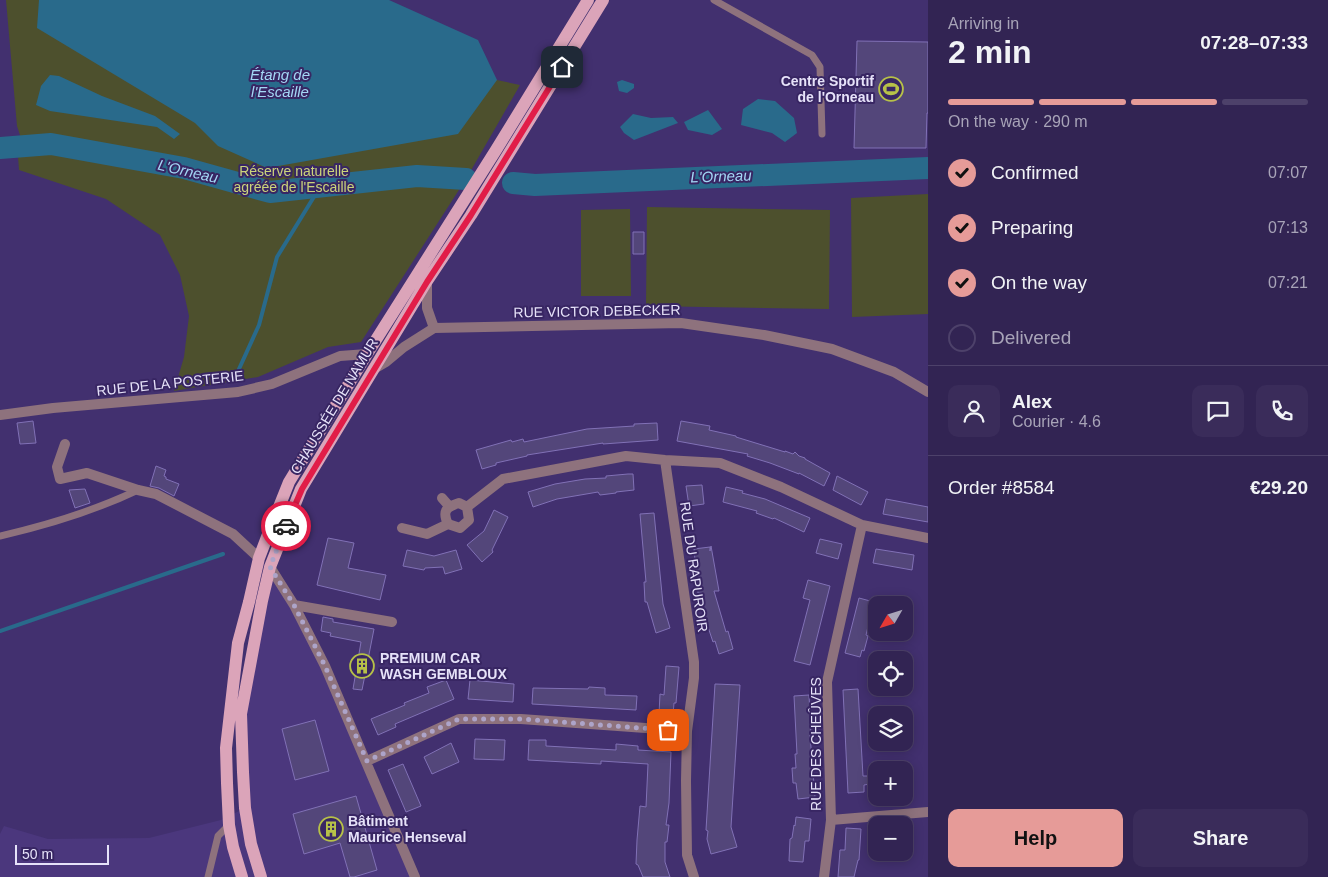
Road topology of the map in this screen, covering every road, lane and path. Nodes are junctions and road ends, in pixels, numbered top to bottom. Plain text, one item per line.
1 (588, 0) edge
2 (603, 0) edge
3 (714, 0) edge
4 (822, 134) dead end
5 (427, 282) junction
6 (434, 328) junction
7 (367, 354) junction
8 (374, 370) junction
9 (928, 392) edge
10 (0, 415) edge
11 (65, 444) dead end
12 (665, 460) junction
13 (138, 490) junction
14 (467, 507) junction
15 (448, 524) junction
16 (862, 524) junction
17 (402, 528) dead end
18 (0, 536) edge
19 (928, 538) edge
20 (259, 558) junction
21 (270, 567) junction
22 (294, 605) junction
23 (392, 622) dead end
24 (687, 731) junction
25 (367, 761) junction
26 (928, 812) edge
27 (831, 820) junction
28 (229, 825) junction
29 (208, 877) edge
30 (242, 877) edge
31 (261, 877) edge
32 (415, 877) edge
33 (694, 877) edge
34 (824, 877) edge

1 - 7 main road, CHAUSSÉE DE NAMUR
2 - 5 main road, CHAUSSÉE DE NAMUR
3 - 4 lane
5 - 6 street
5 - 8 main road, CHAUSSÉE DE NAMUR
6 - 8 street
6 - 9 street, RUE VICTOR DEBECKER
7 - 10 street, RUE DE LA POSTERIE
7 - 20 main road, CHAUSSÉE DE NAMUR
8 - 21 main road, CHAUSSÉE DE NAMUR
11 - 13 street
12 - 14 street
12 - 16 street
12 - 24 street, RUE DU RAPUROIR
13 - 18 lane
13 - 20 street
14 - 15 street
14 - 15 street
15 - 17 street
16 - 19 street
16 - 27 street, RUE DES CHEÛVES
20 - 28 main road, CHAUSSÉE DE NAMUR
21 - 22 street
21 - 31 main road, CHAUSSÉE DE NAMUR
22 - 23 street
22 - 25 street
24 - 25 street
24 - 33 street, RUE DU RAPUROIR
25 - 32 street
26 - 27 street
27 - 34 street, RUE DES CHEÛVES
28 - 29 lane
28 - 30 main road, CHAUSSÉE DE NAMUR

